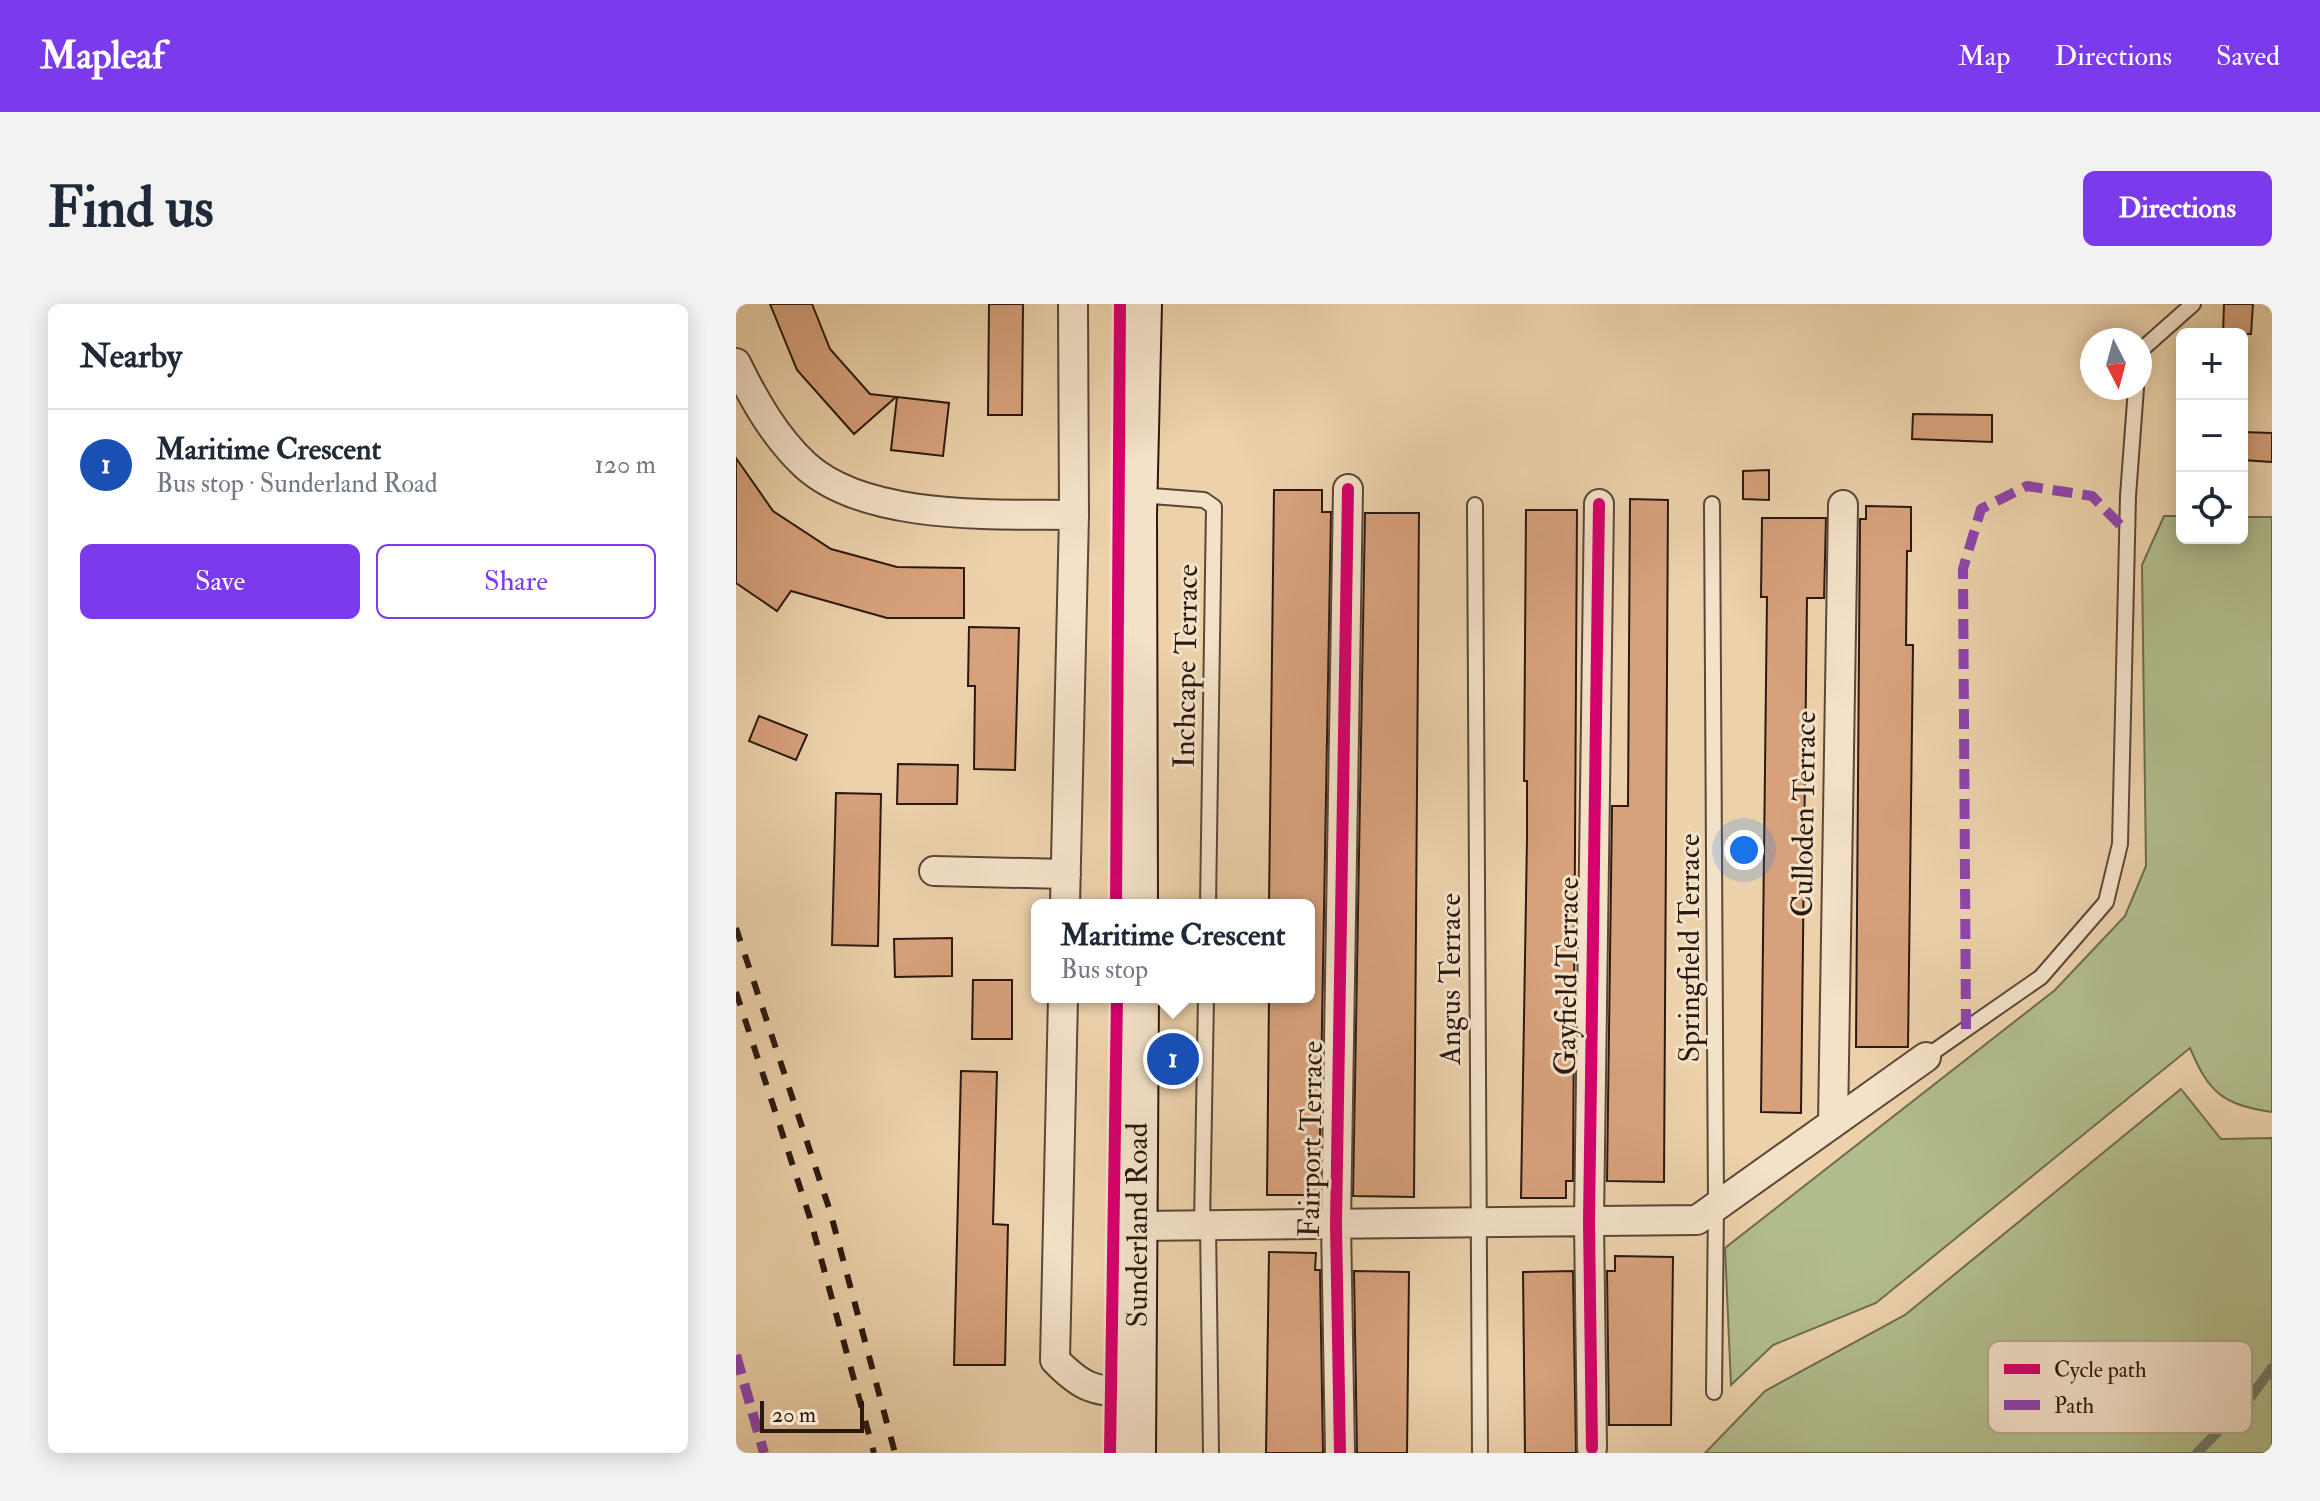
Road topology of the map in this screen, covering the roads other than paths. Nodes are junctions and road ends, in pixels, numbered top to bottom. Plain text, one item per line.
1 (1073, 304) edge
2 (1141, 304) edge
3 (2193, 304) edge
4 (2152, 340) edge
5 (736, 363) edge
6 (2135, 400) edge
7 (1348, 489) dead end
8 (1137, 495) junction
9 (1599, 504) dead end
10 (1712, 504) dead end
11 (1475, 505) dead end
12 (1843, 505) dead end
13 (1074, 515) junction
14 (934, 871) dead end
15 (1066, 874) junction
16 (1065, 899) edge
17 (1137, 899) edge
18 (1208, 899) edge
19 (1063, 1003) edge
20 (1138, 1003) edge
21 (1206, 1003) edge
22 (1926, 1057) joint
23 (1833, 1123) junction
24 (1716, 1206) junction
25 (1589, 1221) junction
26 (1477, 1222) junction
27 (1336, 1224) junction
28 (1205, 1225) junction
29 (1138, 1226) junction
30 (1714, 1392) dead end
31 (1136, 1394) junction
32 (1592, 1448) dead end
33 (1135, 1453) edge
34 (1211, 1453) edge
35 (1340, 1453) edge
36 (1480, 1453) edge

1 - 13 street
2 - 8 main road
3 - 4 lane
5 - 13 street
6 - 22 lane
7 - 27 street, Fairport Terrace
8 - 17 main road
8 - 18 lane, Inchcape Terrace
9 - 25 street, Gayfield Terrace
10 - 24 lane, Springfield Terrace
11 - 26 lane, Angus Terrace
12 - 23 street, Culloden Terrace
13 - 15 street
14 - 15 street
15 - 16 street
19 - 31 street
20 - 29 main road, Sunderland Road
21 - 28 lane
22 - 23 street
23 - 24 street
24 - 25 street
24 - 30 lane, Springfield Terrace
25 - 26 street
25 - 32 street, Gayfield Terrace
26 - 27 street
26 - 36 lane, Angus Terrace
27 - 28 street
27 - 35 street, Fairport Terrace
28 - 29 street
28 - 34 lane
29 - 31 main road, Sunderland Road
31 - 33 main road, Sunderland Road

